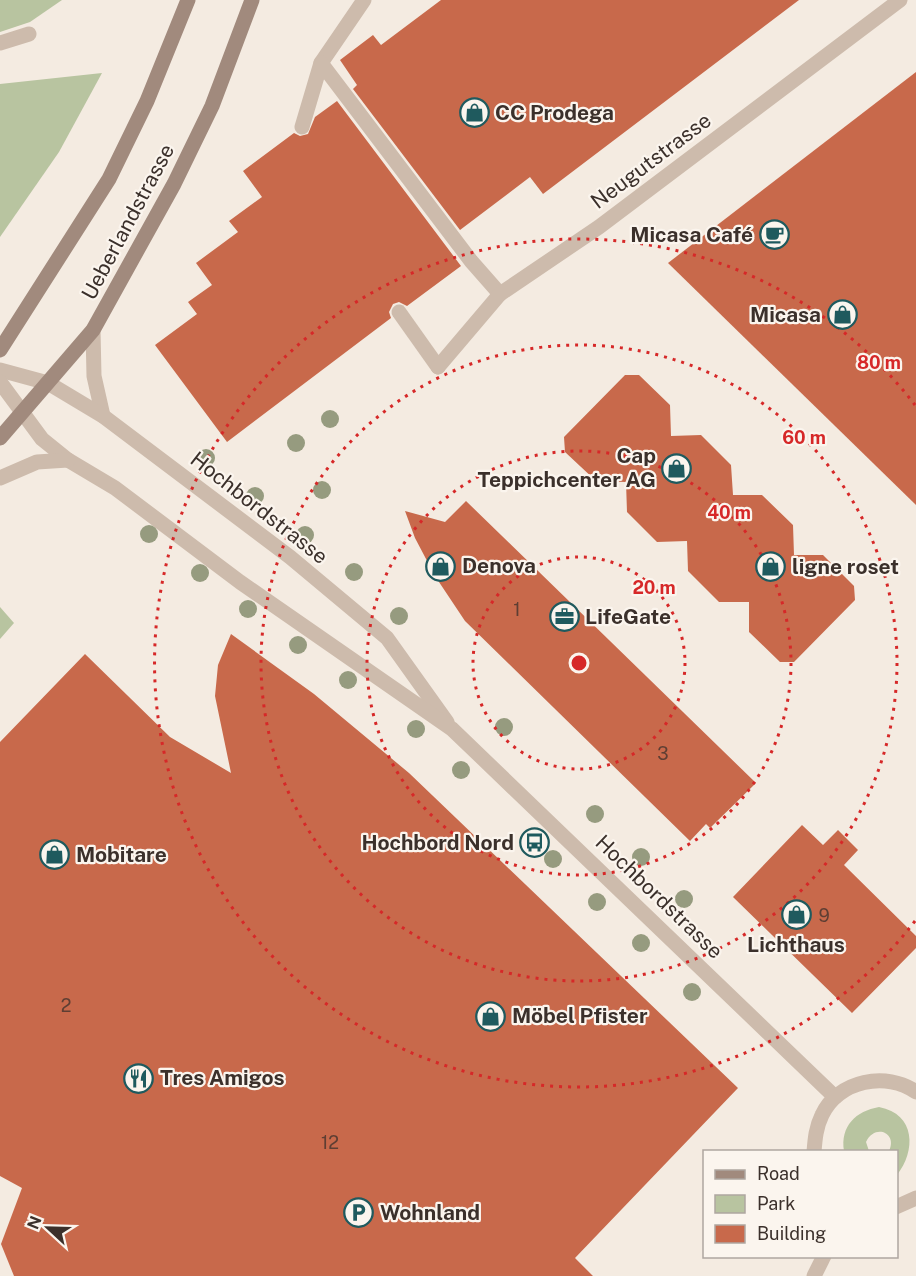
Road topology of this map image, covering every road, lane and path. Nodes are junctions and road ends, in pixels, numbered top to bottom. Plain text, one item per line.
1 (188, 0) edge
2 (252, 0) edge
3 (364, 0) edge
4 (900, 0) edge
5 (29, 34) dead end
6 (0, 44) edge
7 (321, 63) junction
8 (302, 127) dead end
9 (500, 294) junction
10 (399, 312) dead end
11 (93, 330) junction
12 (0, 350) edge
13 (0, 370) edge
14 (0, 382) edge
15 (48, 383) junction
16 (22, 413) junction
17 (104, 416) junction
18 (0, 438) edge
19 (68, 460) junction
20 (0, 478) edge
21 (452, 729) junction
22 (916, 1092) edge
23 (835, 1097) junction
24 (814, 1150) edge
25 (916, 1198) edge
26 (898, 1207) edge
27 (823, 1258) edge
28 (814, 1276) edge

1 - 12 main road, Ueberlandstrasse
2 - 11 main road, Ueberlandstrasse
3 - 7 street
4 - 9 street, Neugutstrasse
5 - 6 street
7 - 8 street
7 - 9 street
9 - 10 street, Neugutstrasse
11 - 15 main road, Ueberlandstrasse
11 - 17 street
13 - 15 street, Hochbordstrasse
14 - 16 street, Hochbordstrasse
15 - 16 main road, Ueberlandstrasse
15 - 17 street, Hochbordstrasse
16 - 18 main road, Ueberlandstrasse
16 - 19 street, Hochbordstrasse
17 - 21 street, Hochbordstrasse
19 - 20 street
19 - 21 street, Hochbordstrasse
21 - 23 street, Hochbordstrasse
22 - 23 street
23 - 24 street
25 - 26 street
27 - 28 street

